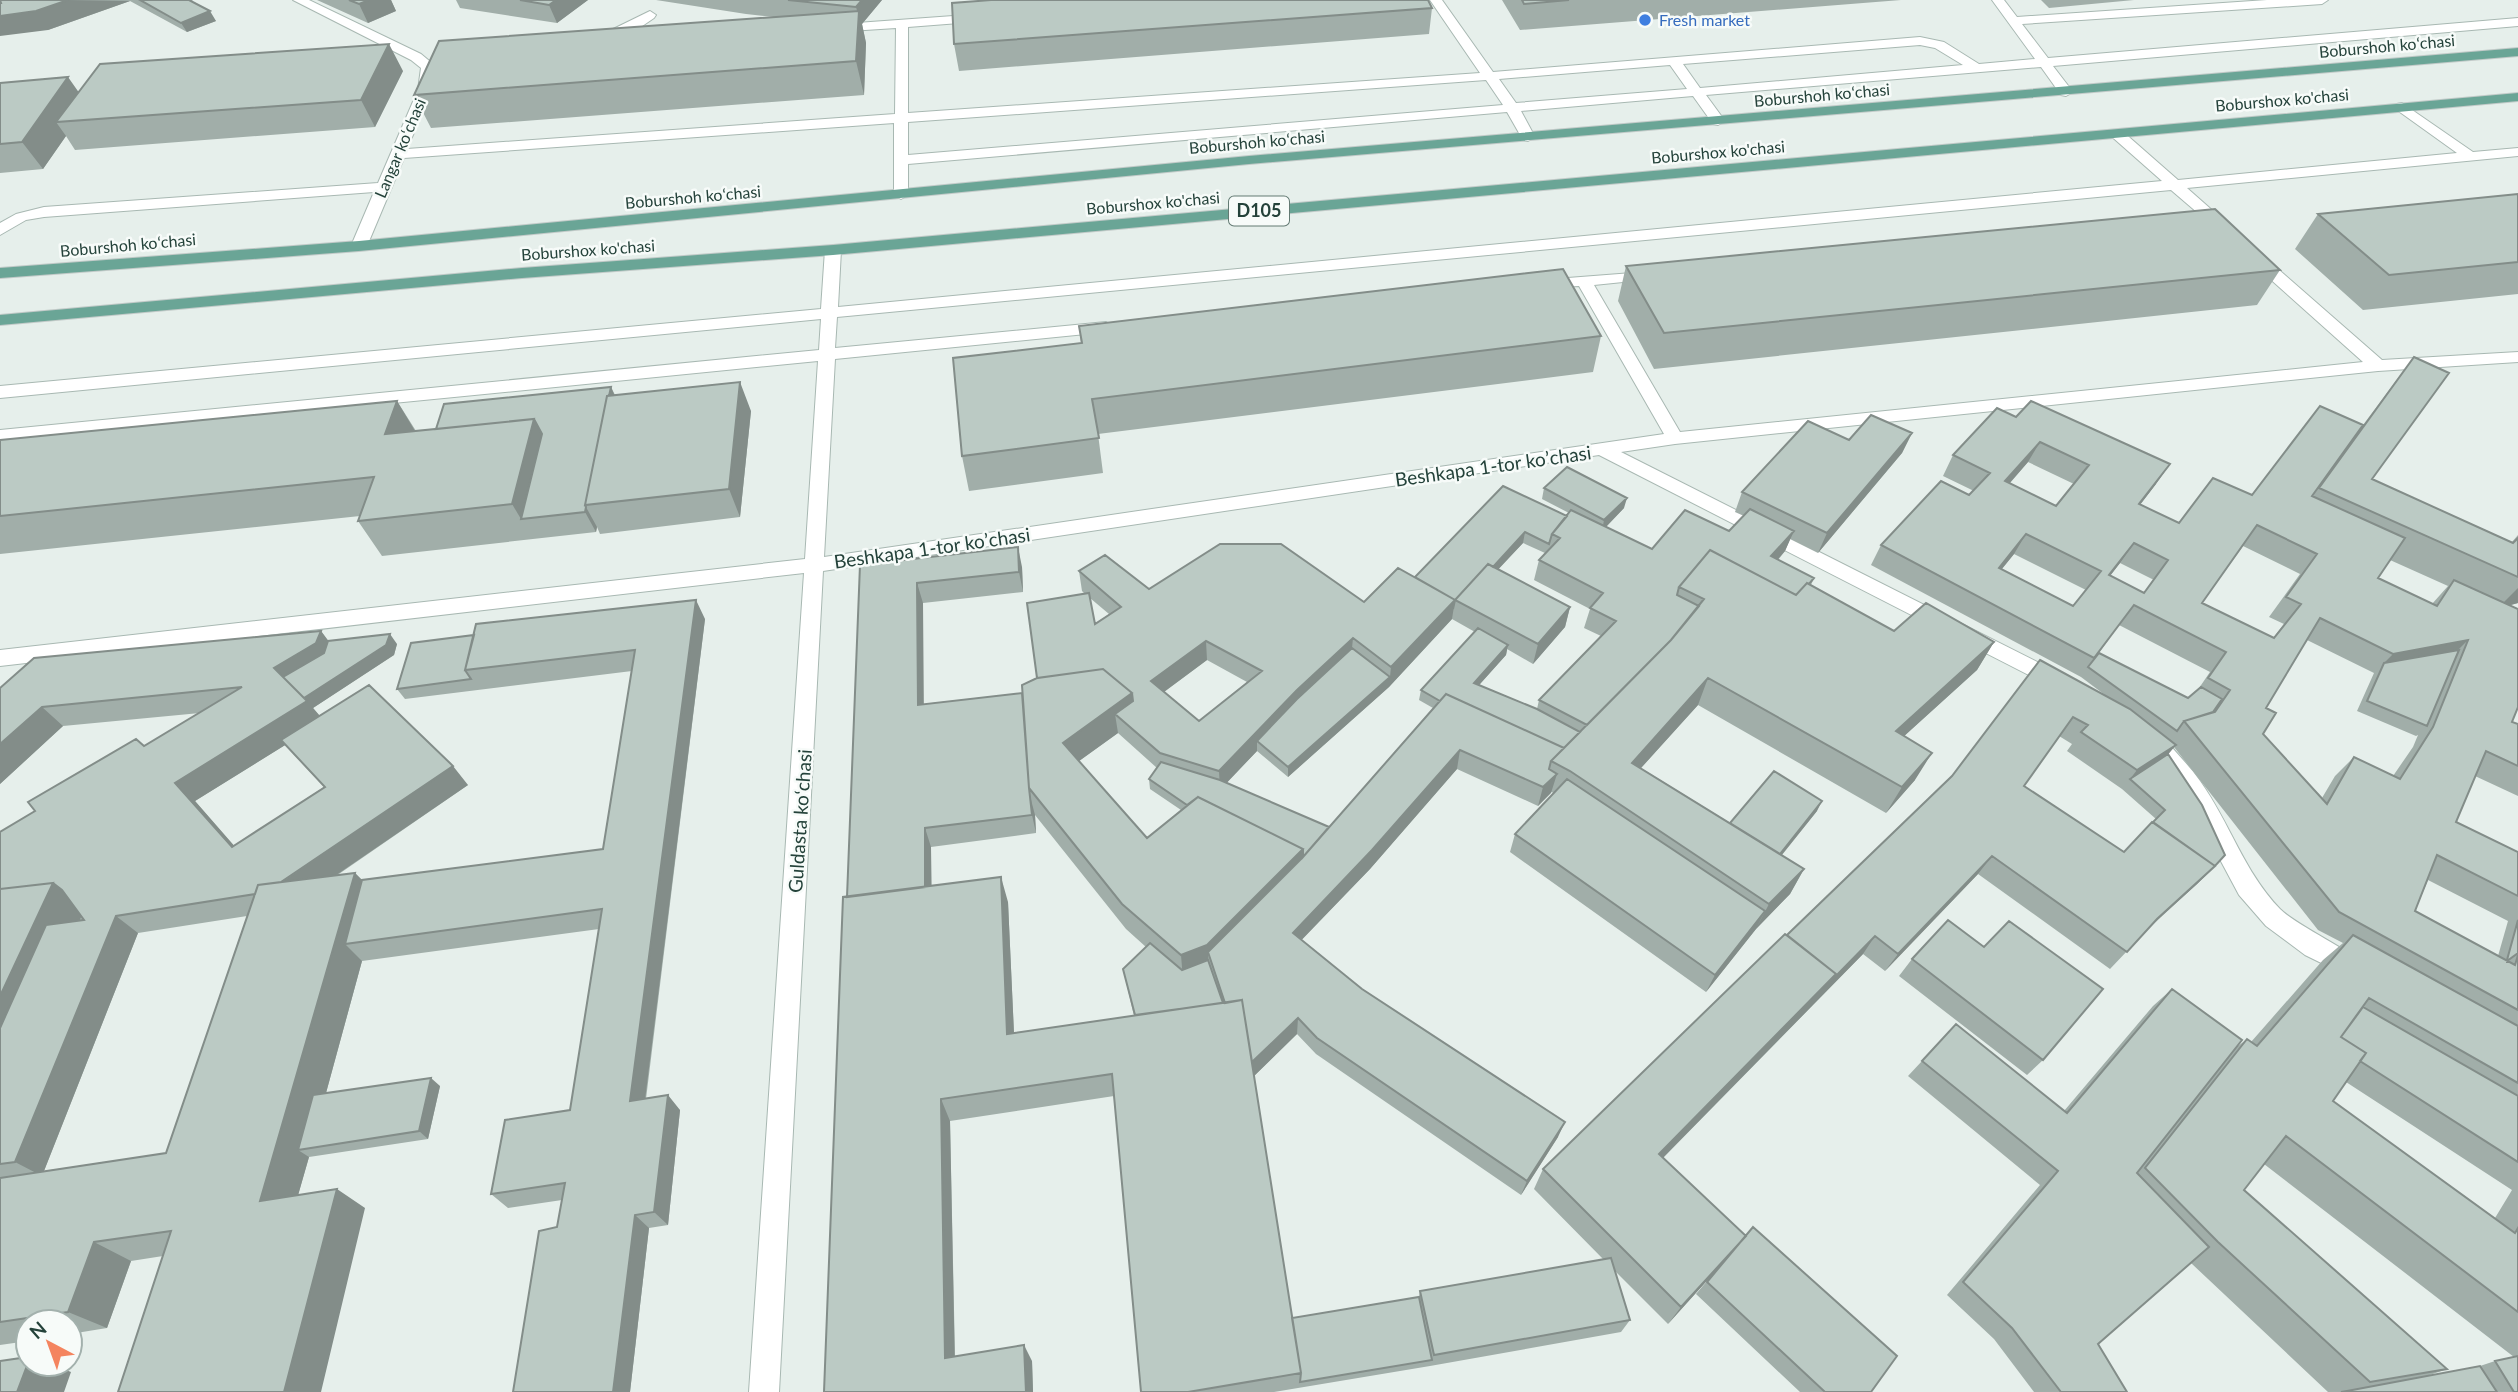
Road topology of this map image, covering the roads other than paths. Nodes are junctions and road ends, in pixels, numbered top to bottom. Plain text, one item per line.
1 (299, 0) edge
2 (1436, 0) edge
3 (1998, 0) edge
4 (2322, 0) edge
5 (650, 15) dead end
6 (1000, 16) edge
7 (2014, 21) junction
8 (2518, 23) edge
9 (902, 24) junction
10 (820, 29) edge
11 (642, 39) edge
12 (2518, 52) edge
13 (1674, 61) junction
14 (2046, 64) junction
15 (1980, 70) junction
16 (1490, 76) junction
17 (2066, 92) junction
18 (1698, 93) junction
19 (2518, 97) edge
20 (2402, 107) junction
21 (1512, 108) junction
22 (901, 118) junction
23 (1718, 121) junction
24 (2116, 133) junction
25 (1528, 136) junction
26 (2518, 152) edge
27 (397, 154) junction
28 (2471, 157) junction
29 (901, 160) junction
30 (2174, 185) junction
31 (384, 187) junction
32 (901, 195) junction
33 (2213, 219) junction
34 (2186, 222) edge
35 (0, 230) edge
36 (359, 246) junction
37 (833, 250) junction
38 (1666, 272) edge
39 (0, 273) edge
40 (1584, 281) junction
41 (1529, 286) edge
42 (830, 313) junction
43 (0, 320) edge
44 (1116, 326) edge
45 (827, 355) junction
46 (2518, 357) edge
47 (2378, 366) junction
48 (0, 392) edge
49 (0, 436) edge
50 (1675, 438) junction
51 (1603, 450) junction
52 (816, 565) junction
53 (0, 659) edge
54 (2075, 691) edge
55 (2146, 737) edge
56 (2374, 979) edge
57 (764, 1392) edge

1 - 27 street, Langar koʻchasi
2 - 16 street
3 - 7 street
4 - 7 street
5 - 11 street
6 - 9 street
7 - 14 street
8 - 14 street
9 - 10 street
9 - 22 street
12 - 17 main road, Boburshoh koʻchasi
13 - 15 street
13 - 16 street
13 - 18 street
14 - 15 street
14 - 17 street
15 - 18 street
16 - 21 street
16 - 22 street
17 - 23 main road, Boburshoh koʻchasi
18 - 21 street
18 - 23 street
19 - 20 main road, Boburshox ko'chasi / D105
20 - 24 main road, Boburshox ko'chasi / D105
20 - 28 street
21 - 25 street
21 - 29 street
22 - 27 street
22 - 29 street
23 - 25 main road, Boburshoh koʻchasi
24 - 30 street
24 - 37 main road, Boburshox ko'chasi / D105
25 - 32 main road, Boburshoh koʻchasi
26 - 28 street
27 - 31 street, Langar koʻchasi
28 - 30 street
29 - 32 street
30 - 33 street
30 - 42 street
31 - 35 street
31 - 36 street, Langar koʻchasi
32 - 36 main road, Boburshoh koʻchasi
33 - 34 street
33 - 47 street
36 - 39 main road, Boburshoh koʻchasi
37 - 42 street, Guldasta koʻchasi
37 - 43 main road, Boburshox ko'chasi / D105
38 - 40 street
40 - 41 street
40 - 50 street
42 - 45 street, Guldasta koʻchasi
42 - 48 street
44 - 45 street
45 - 49 street
45 - 52 street, Guldasta koʻchasi
46 - 47 street
47 - 50 street
50 - 51 street
51 - 52 street, Beshkapa 1-tor koʼchasi
51 - 54 street, Beshkapa 1-tor koʼchasi
52 - 53 street, Beshkapa 1-tor koʼchasi
52 - 57 street, Guldasta koʻchasi
55 - 56 street

